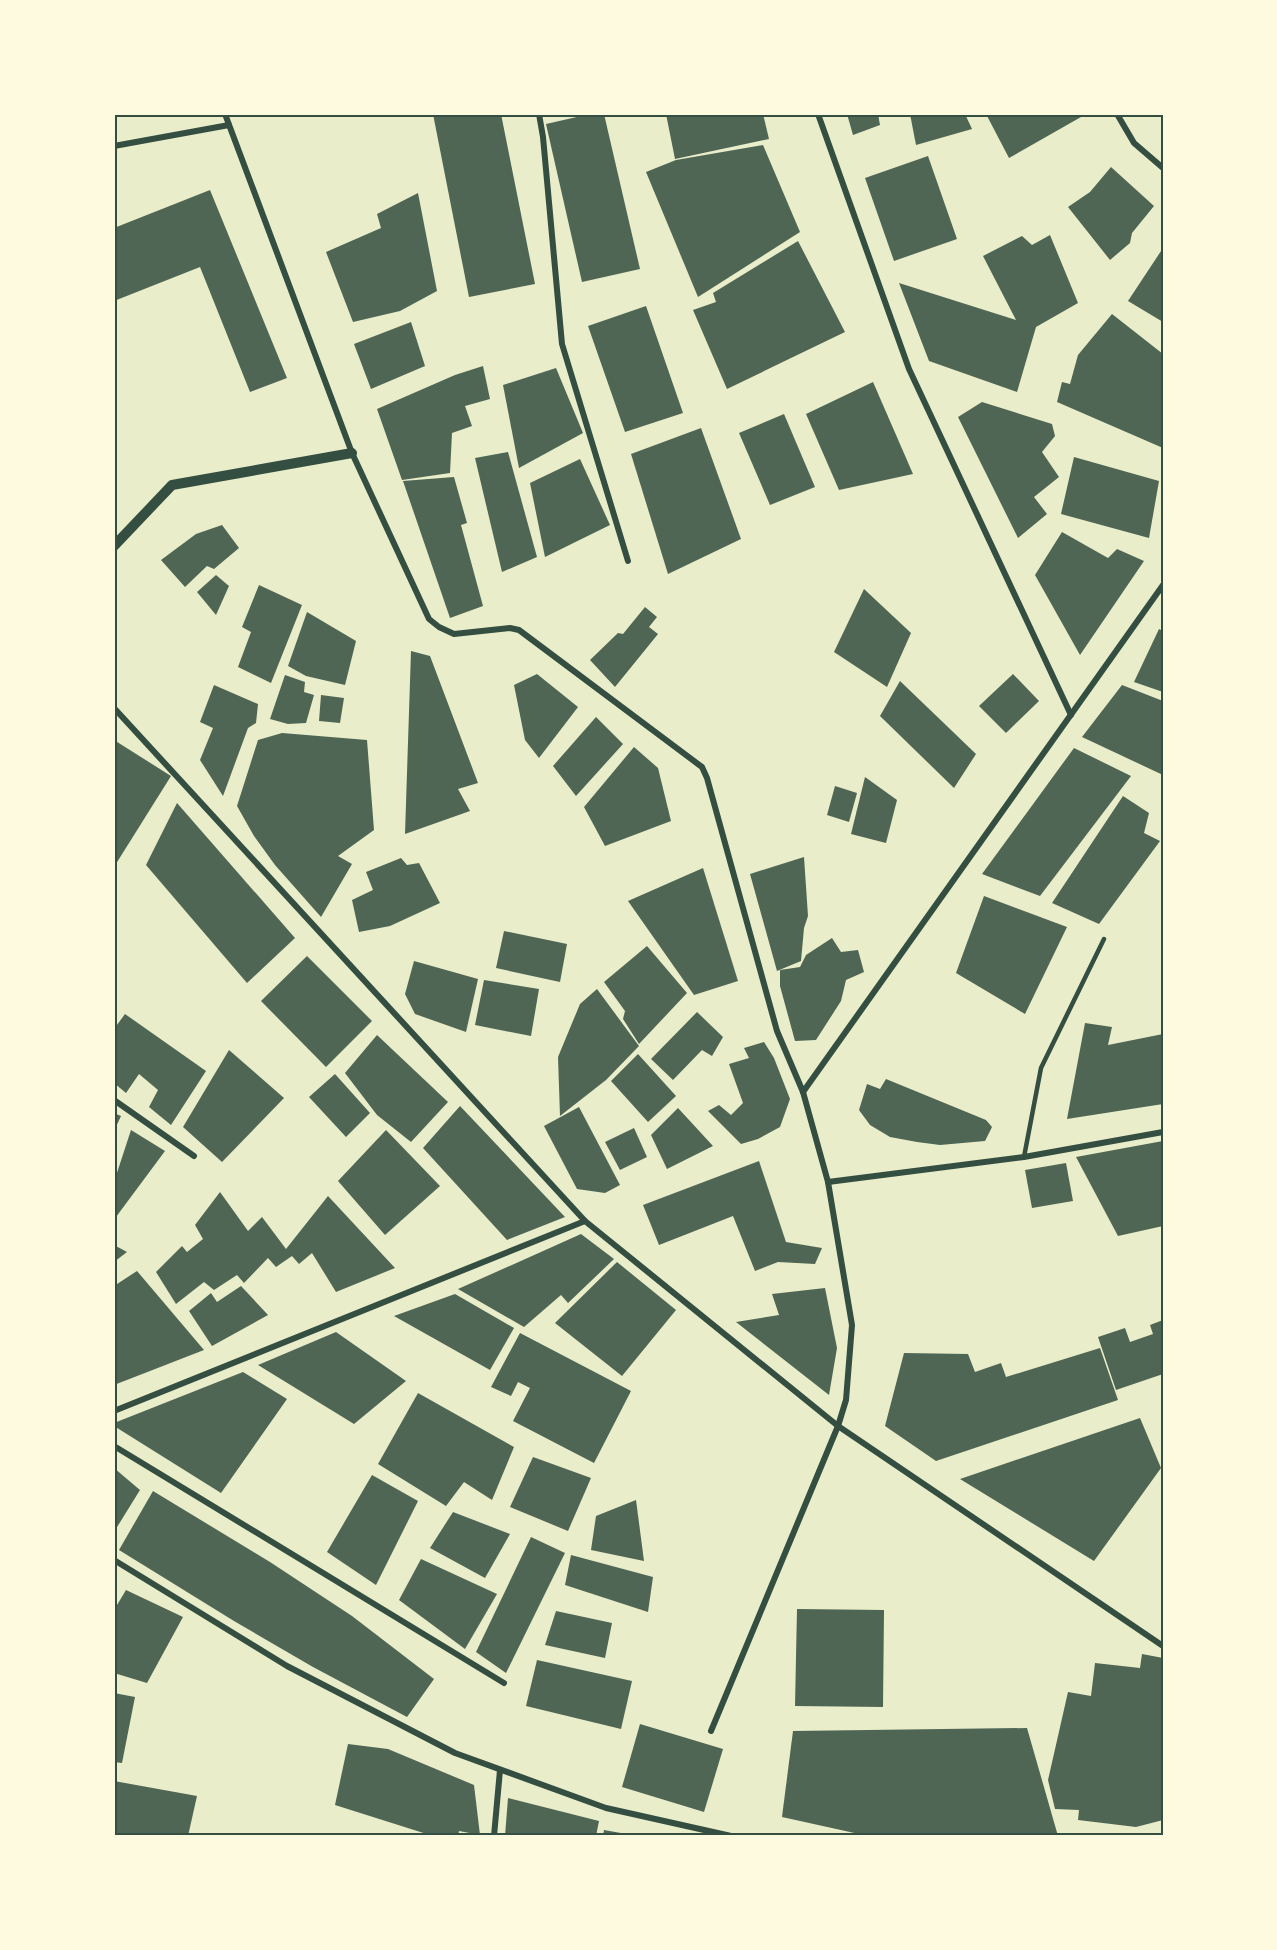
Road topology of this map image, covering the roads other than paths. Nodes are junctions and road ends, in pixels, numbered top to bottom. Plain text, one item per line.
1 (225, 114) edge
2 (539, 114) edge
3 (818, 114) edge
4 (1117, 114) edge
5 (229, 125) junction
6 (114, 146) edge
7 (1163, 168) edge
8 (352, 453) junction
9 (114, 546) edge
10 (628, 561) dead end
11 (1163, 585) edge
12 (114, 708) edge
13 (1071, 715) junction
14 (1104, 939) dead end
15 (803, 1092) junction
16 (114, 1100) edge
17 (1163, 1132) edge
18 (194, 1156) dead end
19 (1024, 1157) junction
20 (828, 1182) junction
21 (585, 1221) junction
22 (114, 1411) edge
23 (838, 1426) junction
24 (114, 1446) edge
25 (114, 1560) edge
26 (1163, 1646) edge
27 (504, 1683) dead end
28 (711, 1731) dead end
29 (500, 1770) junction
30 (494, 1836) edge
31 (730, 1836) edge

1 - 5 street
2 - 10 street
3 - 13 street
4 - 7 street
5 - 6 street
5 - 8 street
8 - 9 street
8 - 15 street
11 - 13 street
12 - 21 street
13 - 15 street
14 - 19 lane
15 - 20 street
16 - 18 street
17 - 19 street
19 - 20 street
20 - 23 street
21 - 22 street
21 - 23 street
23 - 26 street
23 - 28 street
24 - 27 street
25 - 29 street
29 - 30 street
29 - 31 street

